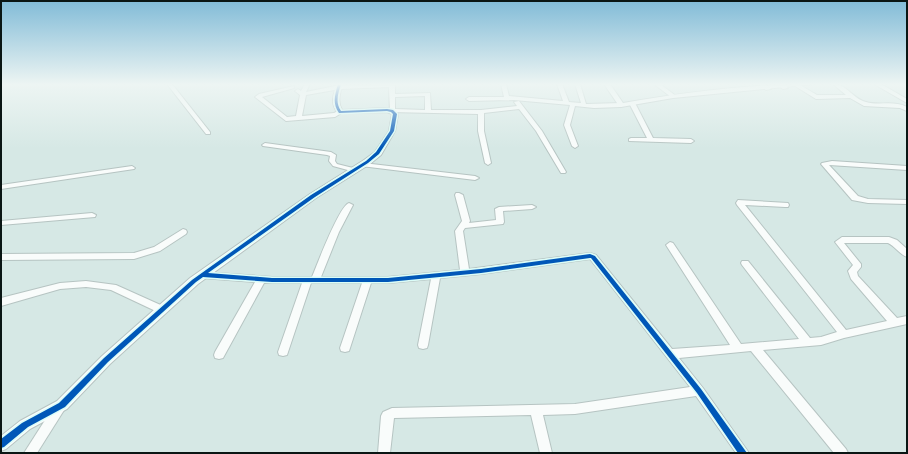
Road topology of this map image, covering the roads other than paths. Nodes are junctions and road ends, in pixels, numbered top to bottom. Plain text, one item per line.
1 (186, 105) edge
2 (268, 105) edge
3 (301, 105) edge
4 (336, 105) edge
5 (392, 105) edge
6 (428, 105) edge
7 (570, 105) edge
8 (633, 105) edge
9 (886, 105) edge
10 (519, 107) joint
11 (907, 109) edge
12 (392, 110) junction
13 (428, 111) junction
14 (340, 112) junction
15 (481, 112) junction
16 (299, 118) junction
17 (208, 133) dead end
18 (631, 140) dead end
19 (651, 140) junction
20 (691, 141) dead end
21 (265, 145) dead end
22 (575, 146) dead end
23 (488, 162) dead end
24 (359, 167) junction
25 (132, 168) dead end
26 (907, 168) edge
27 (563, 172) dead end
28 (475, 178) dead end
29 (1, 187) edge
30 (459, 195) dead end
31 (907, 202) edge
32 (350, 205) dead end
33 (784, 205) dead end
34 (532, 207) dead end
35 (92, 215) dead end
36 (1, 223) edge
37 (462, 226) junction
38 (183, 232) dead end
39 (670, 245) dead end
40 (907, 254) edge
41 (1, 257) edge
42 (745, 263) dead end
43 (465, 272) junction
44 (202, 275) junction
45 (436, 275) junction
46 (261, 279) junction
47 (311, 280) junction
48 (368, 280) junction
49 (1, 302) edge
50 (162, 310) junction
51 (907, 320) edge
52 (894, 322) junction
53 (844, 334) junction
54 (807, 342) junction
55 (423, 345) dead end
56 (754, 347) junction
57 (345, 348) dead end
58 (738, 348) junction
59 (284, 352) dead end
60 (670, 354) junction
61 (219, 355) dead end
62 (699, 391) junction
63 (62, 404) junction
64 (536, 410) junction
65 (1, 444) edge
66 (30, 453) edge
67 (384, 453) edge
68 (546, 453) edge
69 (743, 453) edge
70 (842, 453) edge

1 - 17 street
2 - 16 street
3 - 16 street
4 - 14 street
5 - 12 street
6 - 13 street
7 - 22 street
8 - 19 street
9 - 11 street
10 - 15 street
10 - 27 street
12 - 13 street
12 - 14 street
12 - 24 street
13 - 15 street
14 - 16 street
15 - 23 street
18 - 19 street
19 - 20 street
21 - 24 street
24 - 28 street
24 - 44 street
25 - 29 street
26 - 31 street
30 - 37 street
32 - 47 street
33 - 53 street
34 - 37 street
35 - 36 street
37 - 43 street
38 - 41 street
39 - 58 street
40 - 52 street
42 - 54 street
43 - 45 street
43 - 60 street
44 - 46 street
44 - 50 street
45 - 48 street
45 - 55 street
46 - 47 street
46 - 61 street
47 - 48 street
47 - 59 street
48 - 57 street
49 - 50 street
50 - 63 street
51 - 52 street
52 - 53 street
53 - 54 street
54 - 56 street
56 - 58 street
56 - 70 street
58 - 60 street
60 - 62 street
62 - 64 street
62 - 69 street
63 - 65 street
63 - 66 street
64 - 67 street
64 - 68 street

